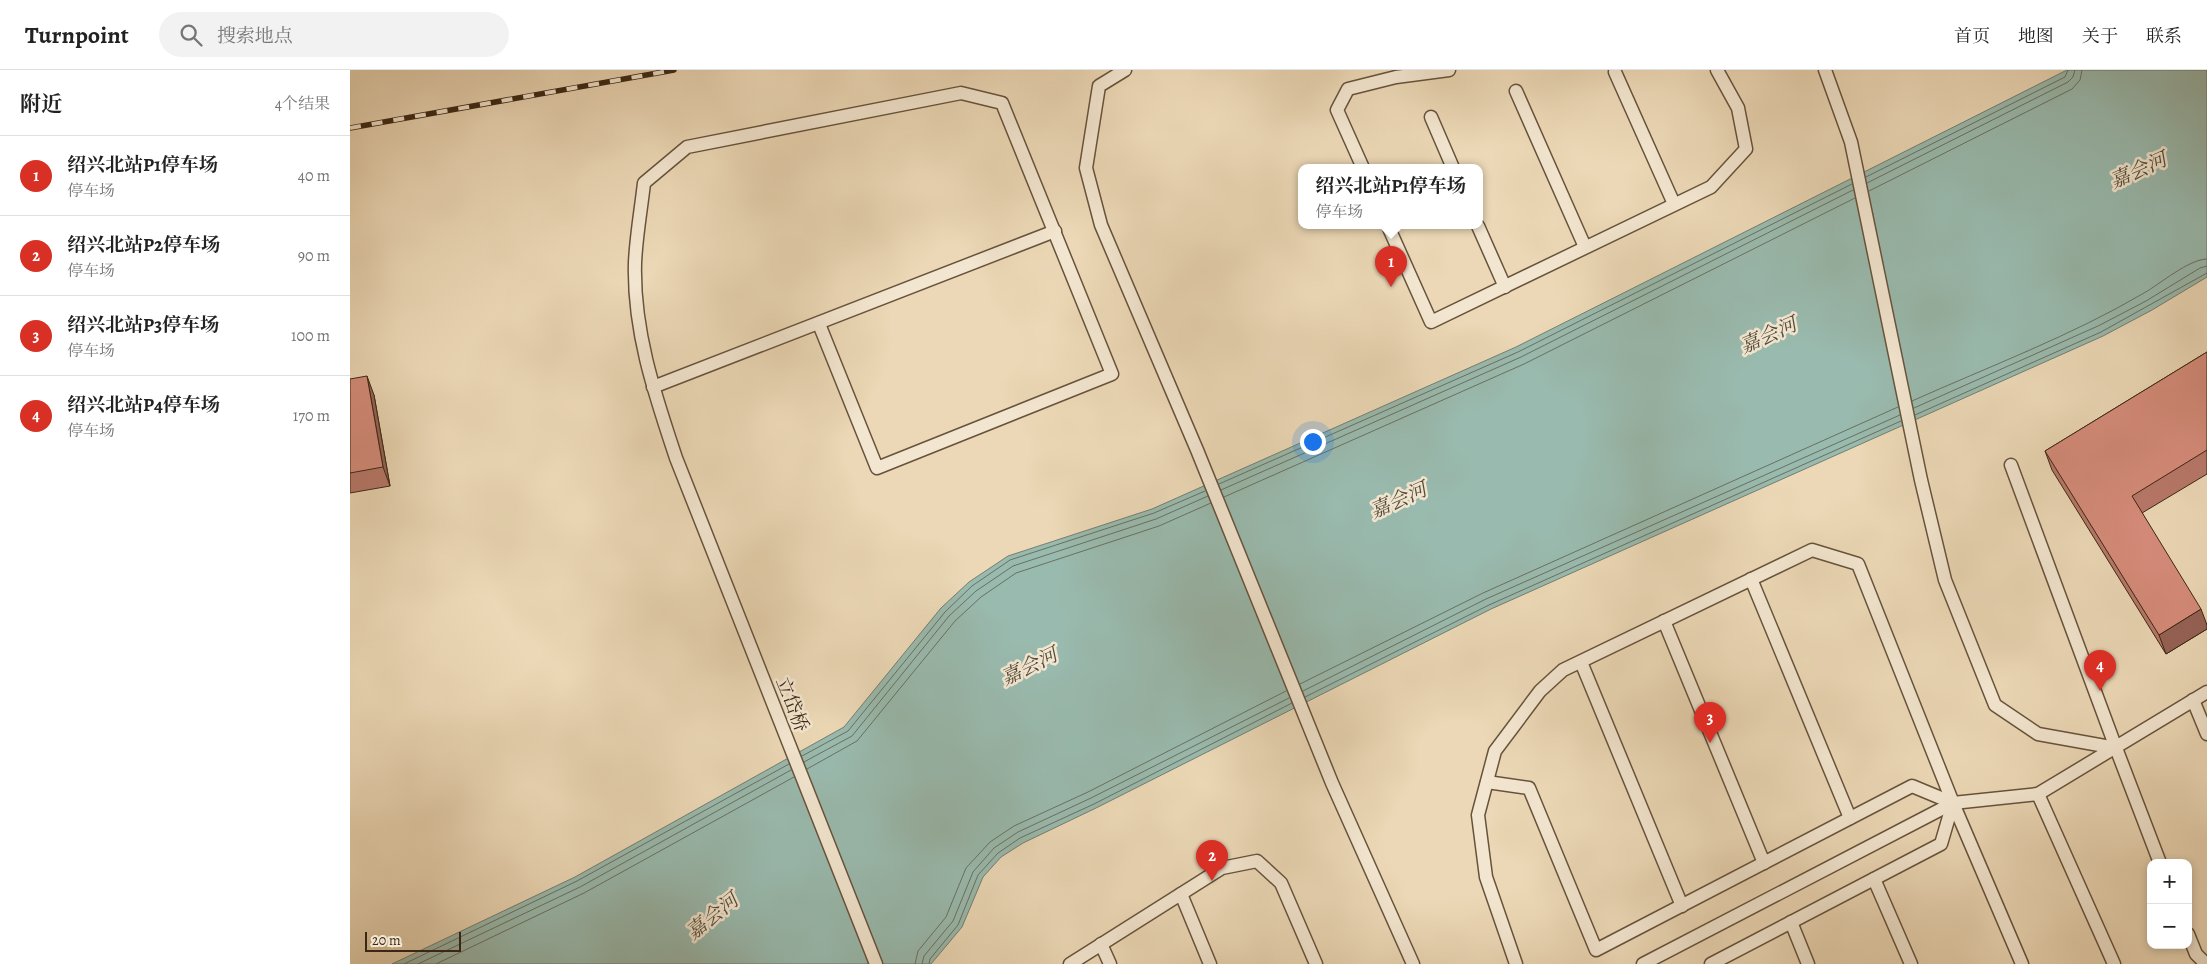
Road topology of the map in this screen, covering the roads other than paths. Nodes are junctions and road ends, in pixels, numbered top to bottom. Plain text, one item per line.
1 (1124, 70) edge
2 (1449, 70) edge
3 (1717, 70) edge
4 (1825, 70) edge
5 (1615, 72) dead end
6 (1516, 91) dead end
7 (1431, 117) dead end
8 (1361, 164) edge
9 (1451, 164) edge
10 (1674, 204) junction
11 (1389, 229) edge
12 (1479, 229) edge
13 (1055, 231) junction
14 (1585, 247) junction
15 (1505, 287) junction
16 (819, 324) junction
17 (653, 387) junction
18 (2011, 465) dead end
19 (1751, 579) junction
20 (1664, 621) junction
21 (1581, 662) junction
22 (2207, 692) edge
23 (2193, 700) junction
24 (2207, 734) edge
25 (2116, 748) junction
26 (1487, 782) junction
27 (2038, 794) junction
28 (1953, 803) junction
29 (1850, 818) junction
30 (2158, 859) edge
31 (1764, 862) junction
32 (1874, 879) junction
33 (1181, 894) junction
34 (1682, 906) junction
35 (1791, 922) junction
36 (1101, 944) junction
37 (2192, 944) edge
38 (876, 964) edge
39 (1070, 964) edge
40 (1110, 964) edge
41 (1210, 964) edge
42 (1316, 964) edge
43 (1413, 964) edge
44 (1516, 964) edge
45 (1643, 964) edge
46 (1711, 964) edge
47 (1808, 964) edge
48 (1911, 964) edge
49 (2022, 964) edge
50 (2114, 964) edge
51 (2206, 964) edge

1 - 43 lane
2 - 8 lane
3 - 10 lane
4 - 25 lane
5 - 10 lane
6 - 14 lane
7 - 9 lane
10 - 14 lane
11 - 15 lane
12 - 15 lane
13 - 16 lane
13 - 16 lane
13 - 17 lane, 立岱桥
14 - 15 lane
16 - 17 lane
17 - 38 lane, 立岱桥
18 - 25 lane
19 - 20 lane
19 - 28 lane
19 - 29 lane
20 - 21 lane
20 - 31 lane
21 - 26 lane
21 - 34 lane
22 - 23 lane
23 - 24 lane
23 - 25 lane
25 - 27 lane
25 - 30 lane
26 - 34 lane
26 - 44 lane
27 - 28 lane
27 - 50 lane
28 - 29 lane
28 - 32 lane
28 - 45 lane
28 - 49 lane
29 - 31 lane
31 - 34 lane
32 - 35 lane
32 - 48 lane
33 - 36 lane
33 - 41 lane
33 - 42 lane
35 - 46 lane
35 - 47 lane
36 - 39 lane
36 - 40 lane
37 - 51 lane

